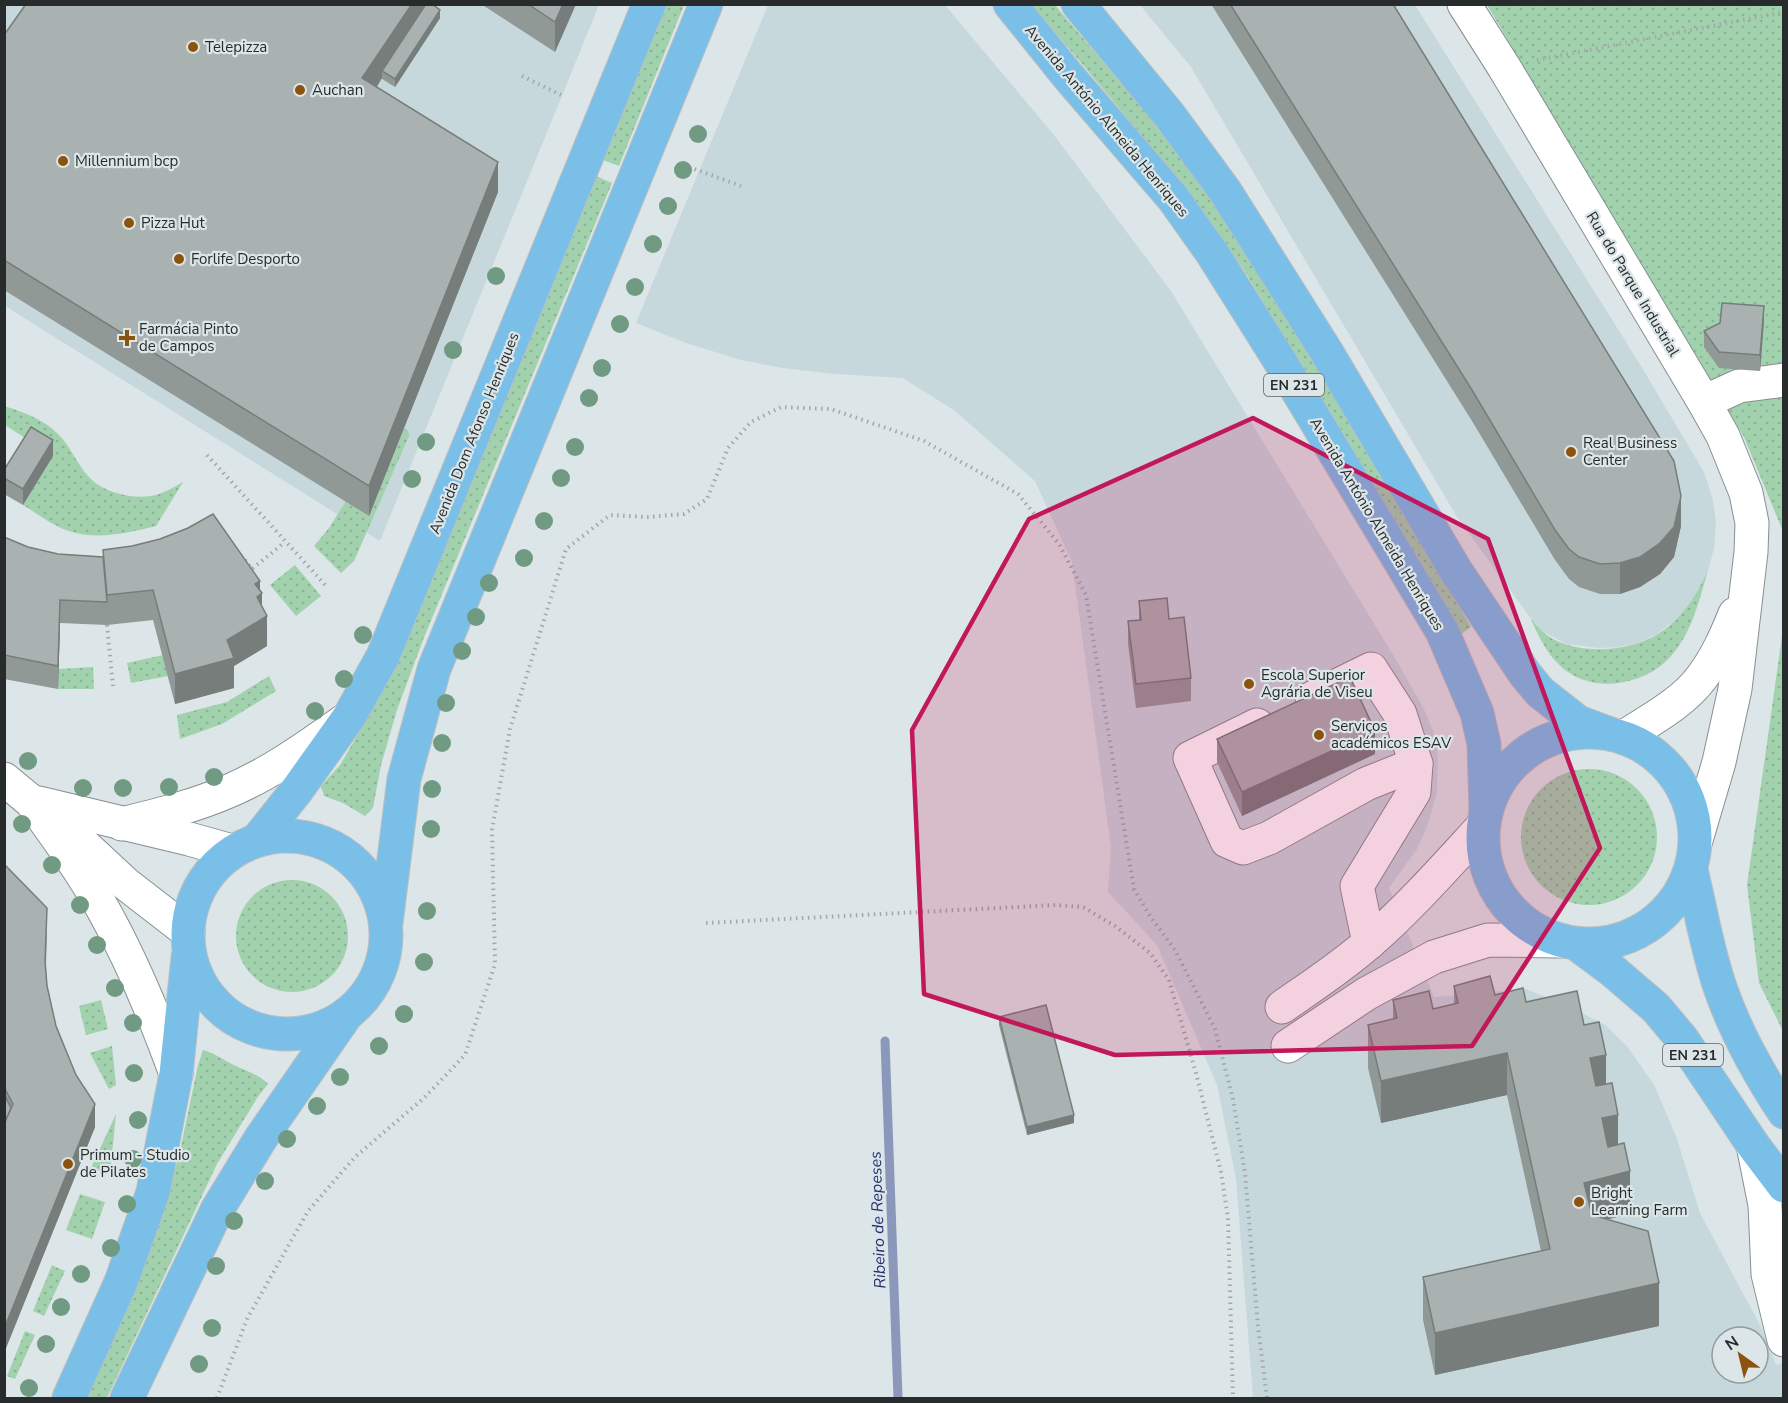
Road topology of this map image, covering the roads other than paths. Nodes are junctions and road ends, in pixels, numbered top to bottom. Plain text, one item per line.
1 (649, 4) edge
2 (706, 4) edge
3 (731, 4) edge
4 (1010, 4) edge
5 (1078, 4) edge
6 (1464, 4) edge
7 (665, 106) junction
8 (1784, 380) edge
9 (1704, 402) junction
10 (1749, 582) junction
11 (349, 717) junction
12 (1617, 735) junction
13 (1416, 764) junction
14 (4, 779) edge
15 (32, 801) junction
16 (1485, 818) junction
17 (122, 824) junction
18 (245, 845) junction
19 (1694, 855) junction
20 (386, 923) junction
21 (188, 942) junction
22 (1369, 943) junction
23 (1569, 943) junction
24 (1282, 1007) dead end
25 (345, 1016) junction
26 (1288, 1046) dead end
27 (176, 1074) junction
28 (1784, 1112) edge
29 (1753, 1145) junction
30 (1784, 1186) edge
31 (1784, 1340) edge
32 (69, 1398) edge
33 (128, 1398) edge

1 - 11 main road, Avenida Dom Afonso Henriques
2 - 7 main road
3 - 7 main road
4 - 16 main road, Avenida António Almeida Henriques / EN 231
5 - 12 main road, EN 231
6 - 9 street, Rua do Parque Industrial
7 - 20 main road
8 - 9 street
9 - 10 street, Rua do Parque Industrial
10 - 12 street, Rua do Parque Industrial
10 - 19 street, Rua do Parque Industrial
11 - 17 street
11 - 18 main road, Avenida Dom Afonso Henriques
12 - 16 main road, EN 231
12 - 19 main road, EN 231
13 - 13 street
13 - 22 street
14 - 15 street
15 - 17 street
15 - 21 street
15 - 27 street
16 - 22 street
16 - 23 main road, EN 231
17 - 18 street
18 - 20 main road
18 - 21 main road
19 - 23 main road, EN 231
19 - 28 main road, EN 231
20 - 25 main road
21 - 25 main road
21 - 27 main road
22 - 24 street
23 - 26 street
23 - 29 main road, EN 231
25 - 33 main road
27 - 32 main road
29 - 30 main road, EN 231
29 - 31 street

